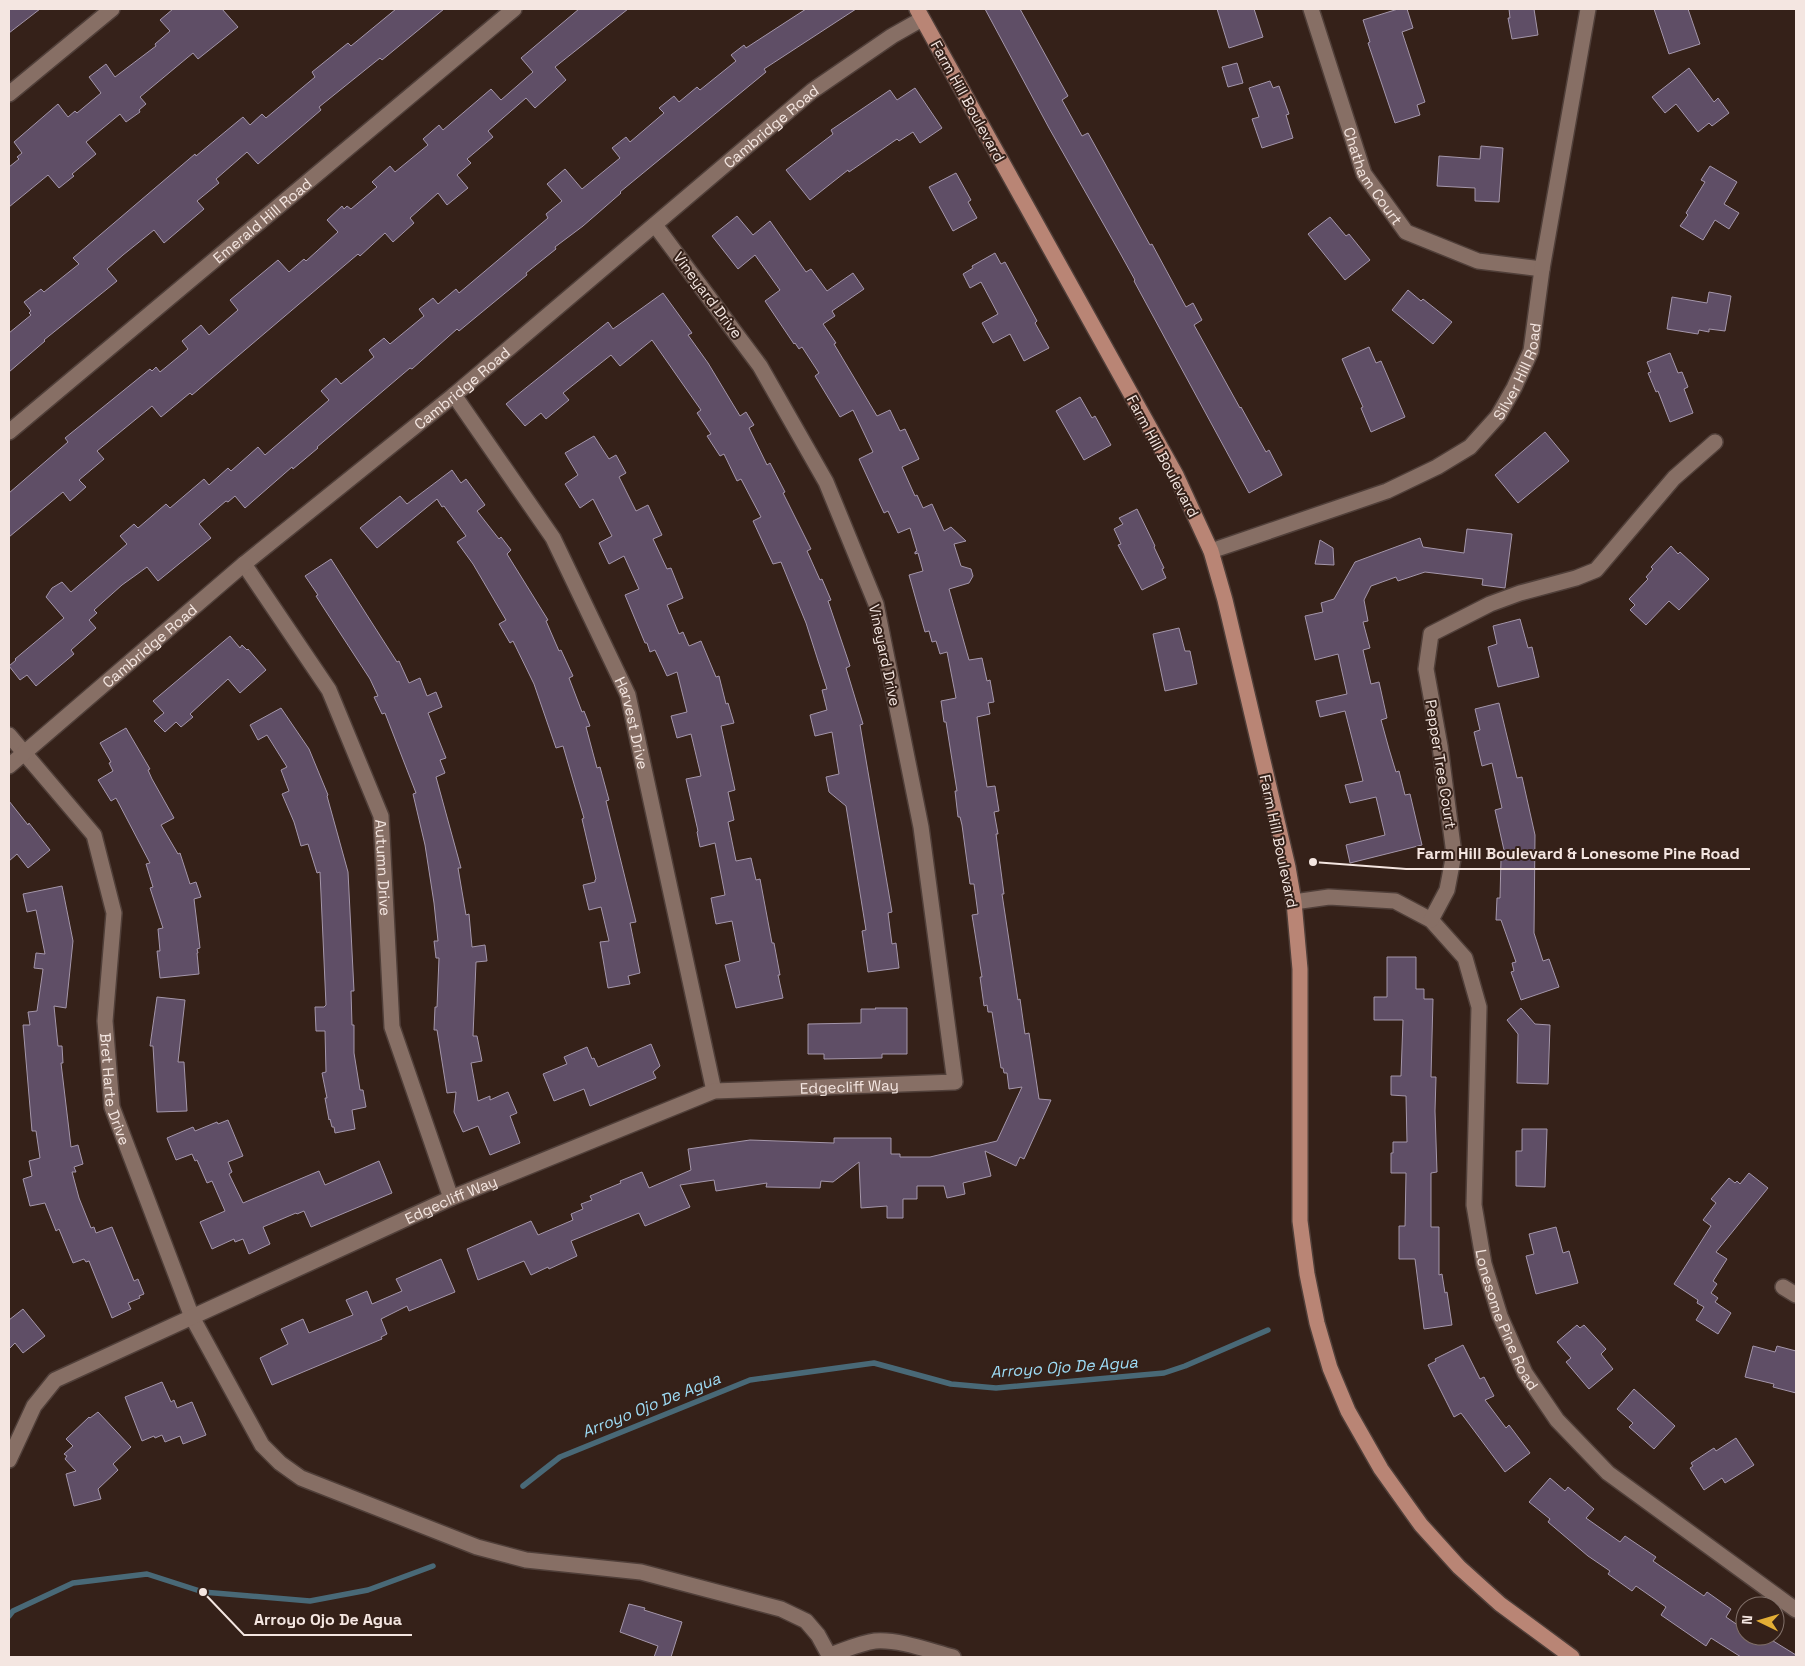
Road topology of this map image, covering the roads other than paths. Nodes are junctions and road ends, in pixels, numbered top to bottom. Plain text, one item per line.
1 (112, 9) edge
2 (514, 9) edge
3 (1311, 9) edge
4 (1588, 9) edge
5 (919, 14) edge
6 (9, 94) edge
7 (655, 225) junction
8 (1542, 269) junction
9 (454, 395) junction
10 (9, 432) edge
11 (1715, 442) dead end
12 (1211, 551) junction
13 (244, 564) junction
14 (9, 735) edge
15 (24, 753) junction
16 (9, 766) edge
17 (1294, 902) junction
18 (1431, 920) junction
19 (955, 1082) joint
20 (714, 1091) junction
21 (451, 1198) junction
22 (192, 1317) junction
23 (9, 1460) edge
24 (1796, 1610) edge
25 (830, 1656) edge
26 (952, 1657) edge
27 (1572, 1657) edge

1 - 6 street
2 - 10 street, Emerald Hill Road
3 - 8 street, Chatham Court
4 - 8 street, Silver Hill Road
5 - 7 street, Cambridge Road
5 - 12 main road, Farm Hill Boulevard
7 - 9 street, Cambridge Road
7 - 19 street, Vineyard Drive
8 - 12 street, Silver Hill Road
9 - 13 street, Cambridge Road
9 - 20 street, Harvest Drive
11 - 18 street, Pepper Tree Court
12 - 17 main road, Farm Hill Boulevard
13 - 15 street, Cambridge Road
13 - 21 street, Autumn Drive
14 - 15 street, Bret Harte Drive
15 - 16 street, Cambridge Road
15 - 22 street, Bret Harte Drive
17 - 18 street
17 - 27 main road, Farm Hill Boulevard
18 - 24 street, Lonesome Pine Road
19 - 20 street, Edgecliff Way
20 - 21 street, Edgecliff Way
21 - 22 street, Edgecliff Way
22 - 23 street, Edgecliff Way
22 - 25 street, Bret Harte Drive
25 - 26 street

